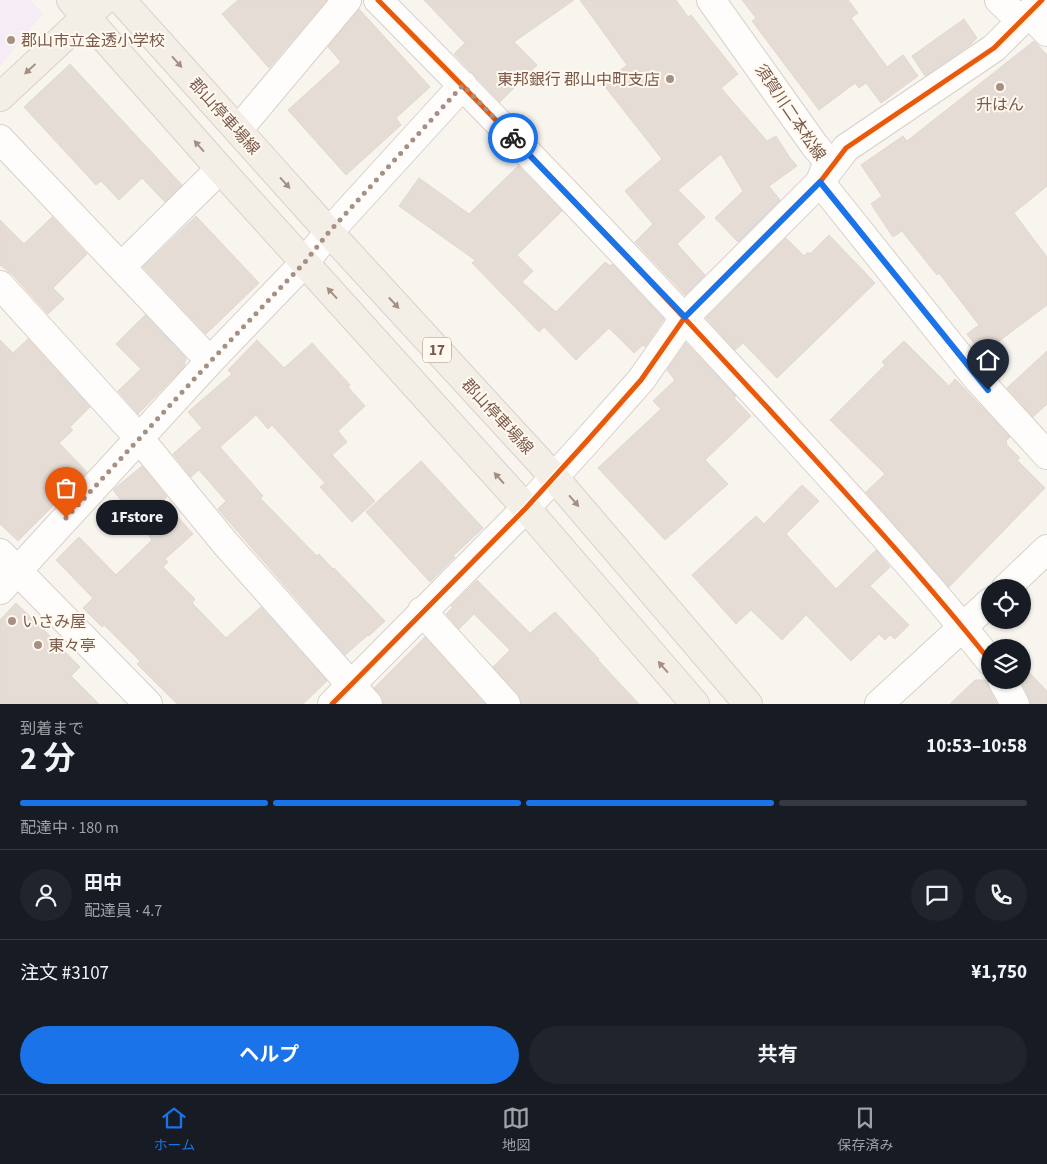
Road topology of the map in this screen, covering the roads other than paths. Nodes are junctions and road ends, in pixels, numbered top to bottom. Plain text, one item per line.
1 (121, 0) edge
2 (347, 0) edge
3 (378, 0) edge
4 (711, 0) edge
5 (999, 0) edge
6 (87, 6) edge
7 (1035, 17) edge
8 (463, 85) junction
9 (0, 97) edge
10 (238, 130) junction
11 (0, 139) edge
12 (220, 169) junction
13 (820, 182) junction
14 (329, 232) junction
15 (305, 262) junction
16 (121, 267) junction
17 (0, 284) edge
18 (685, 317) junction
19 (210, 362) junction
20 (139, 438) junction
21 (1047, 455) edge
22 (554, 477) junction
23 (526, 508) junction
24 (1047, 549) edge
25 (6, 572) edge
26 (1015, 579) edge
27 (981, 610) edge
28 (422, 611) junction
29 (963, 627) junction
30 (981, 650) edge
31 (1007, 689) edge
32 (359, 694) edge
33 (148, 704) edge
34 (332, 704) edge
35 (506, 704) edge
36 (695, 704) edge
37 (748, 704) edge
38 (879, 704) edge
39 (1015, 704) edge

1 -> 10 main road, 郡山停車場線 / 17
2 - 10 street
3 - 8 street
4 - 13 street, 須賀川二本松線
5 - 7 street
6 -> 9 main road
12 -> 6 main road, 17
7 - 13 street
8 - 14 street
8 - 18 street
10 -> 14 main road, 郡山停車場線 / 17
11 - 16 street
12 - 15 main road, 17
12 - 16 street
13 - 18 street
13 - 21 street, 須賀川二本松線
14 - 15 street
14 -> 22 main road, 郡山停車場線 / 17
15 - 19 street
23 -> 15 main road, 17
16 - 19 street
17 - 20 street
18 - 22 street
18 - 29 street
19 - 20 street
20 - 25 street
20 - 32 street
22 - 23 street
22 -> 37 main road, 郡山停車場線 / 17
23 - 28 street
36 -> 23 main road, 17
24 - 26 street
25 - 33 street
27 - 29 street
28 - 32 street
28 - 35 street
29 - 30 street
29 - 38 street
31 - 39 street
32 - 34 street

